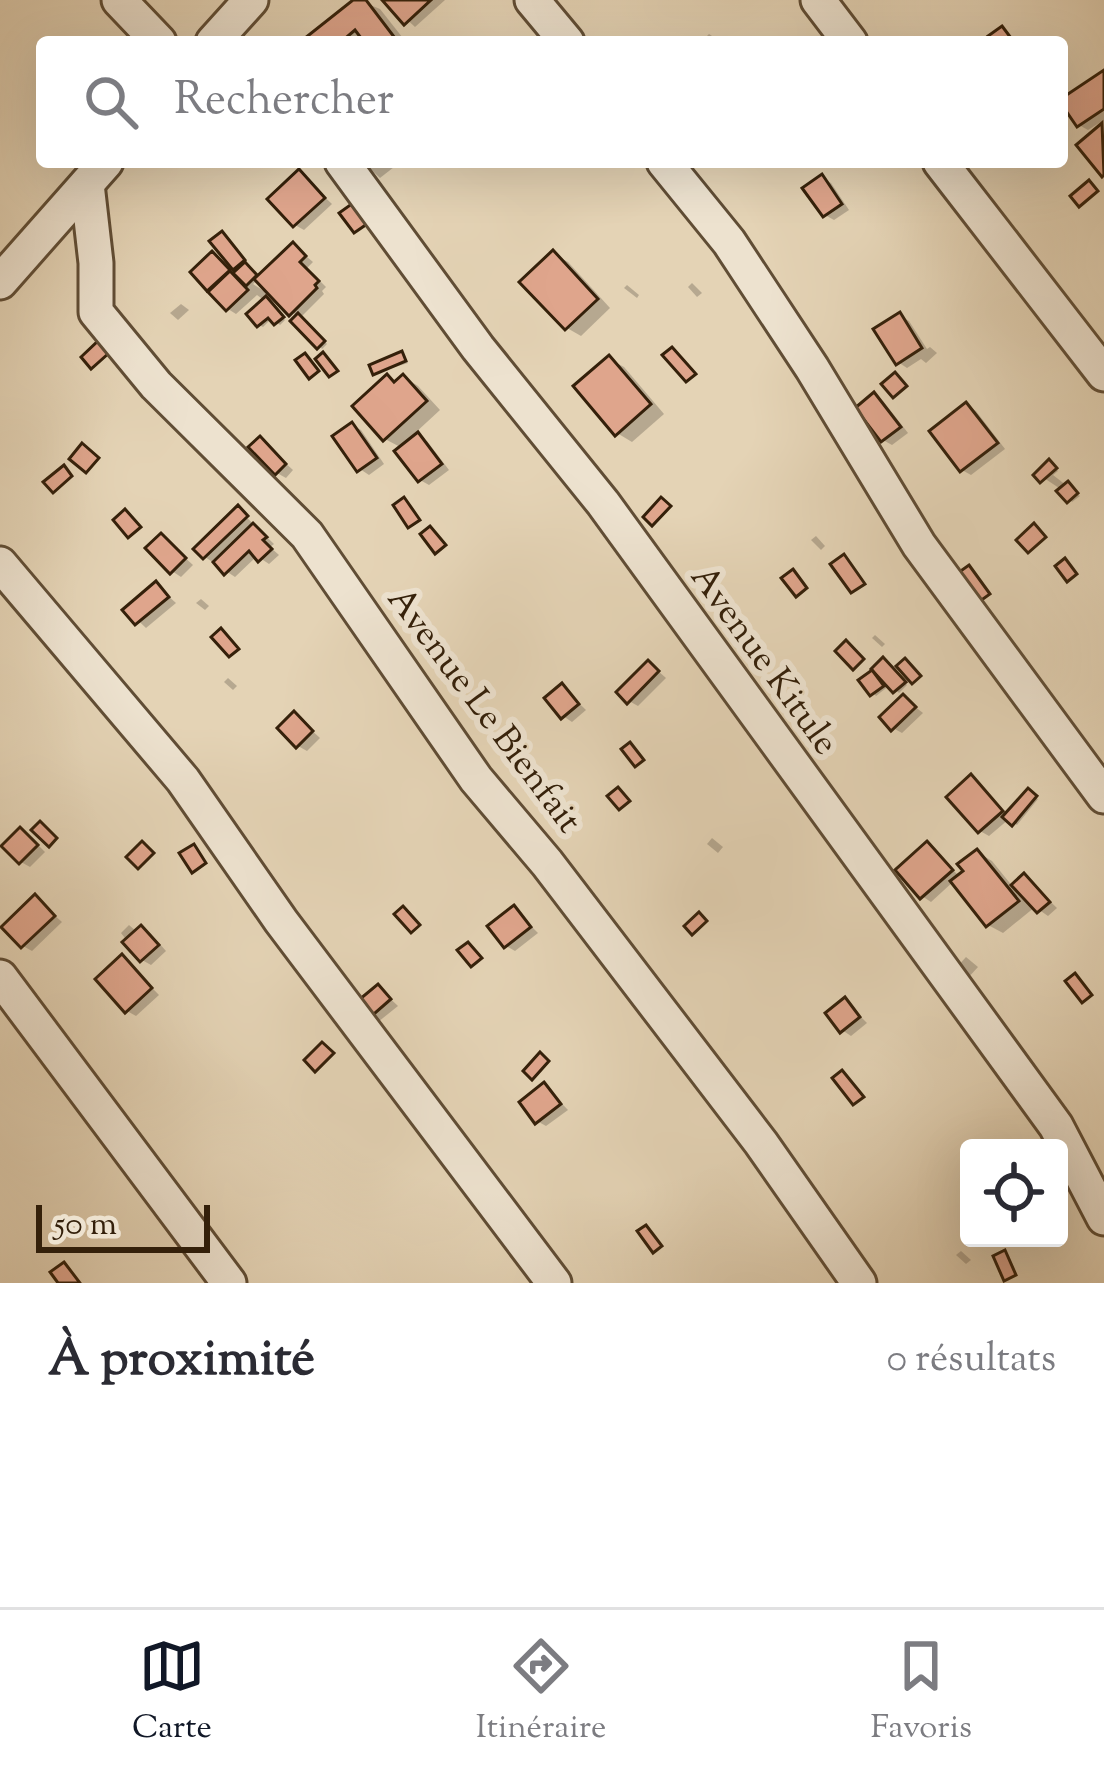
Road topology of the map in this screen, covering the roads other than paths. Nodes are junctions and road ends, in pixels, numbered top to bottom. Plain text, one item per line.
1 (118, 0) edge
2 (532, 0) edge
3 (818, 0) edge
4 (153, 36) edge
5 (562, 36) edge
6 (845, 36) edge
7 (346, 168) edge
8 (669, 168) edge
9 (945, 168) edge
10 (96, 173) edge
11 (0, 282) edge
12 (1104, 374) edge
13 (0, 563) edge
14 (1104, 796) edge
15 (0, 977) edge
16 (1104, 1218) edge
17 (229, 1283) edge
18 (554, 1283) edge
19 (859, 1283) edge

1 - 4 street
2 - 5 street
3 - 6 street
7 - 16 street, Avenue Kitule
8 - 14 street
9 - 12 street
10 - 11 street
10 - 19 street, Avenue Le Bienfait
13 - 18 street
15 - 17 street

